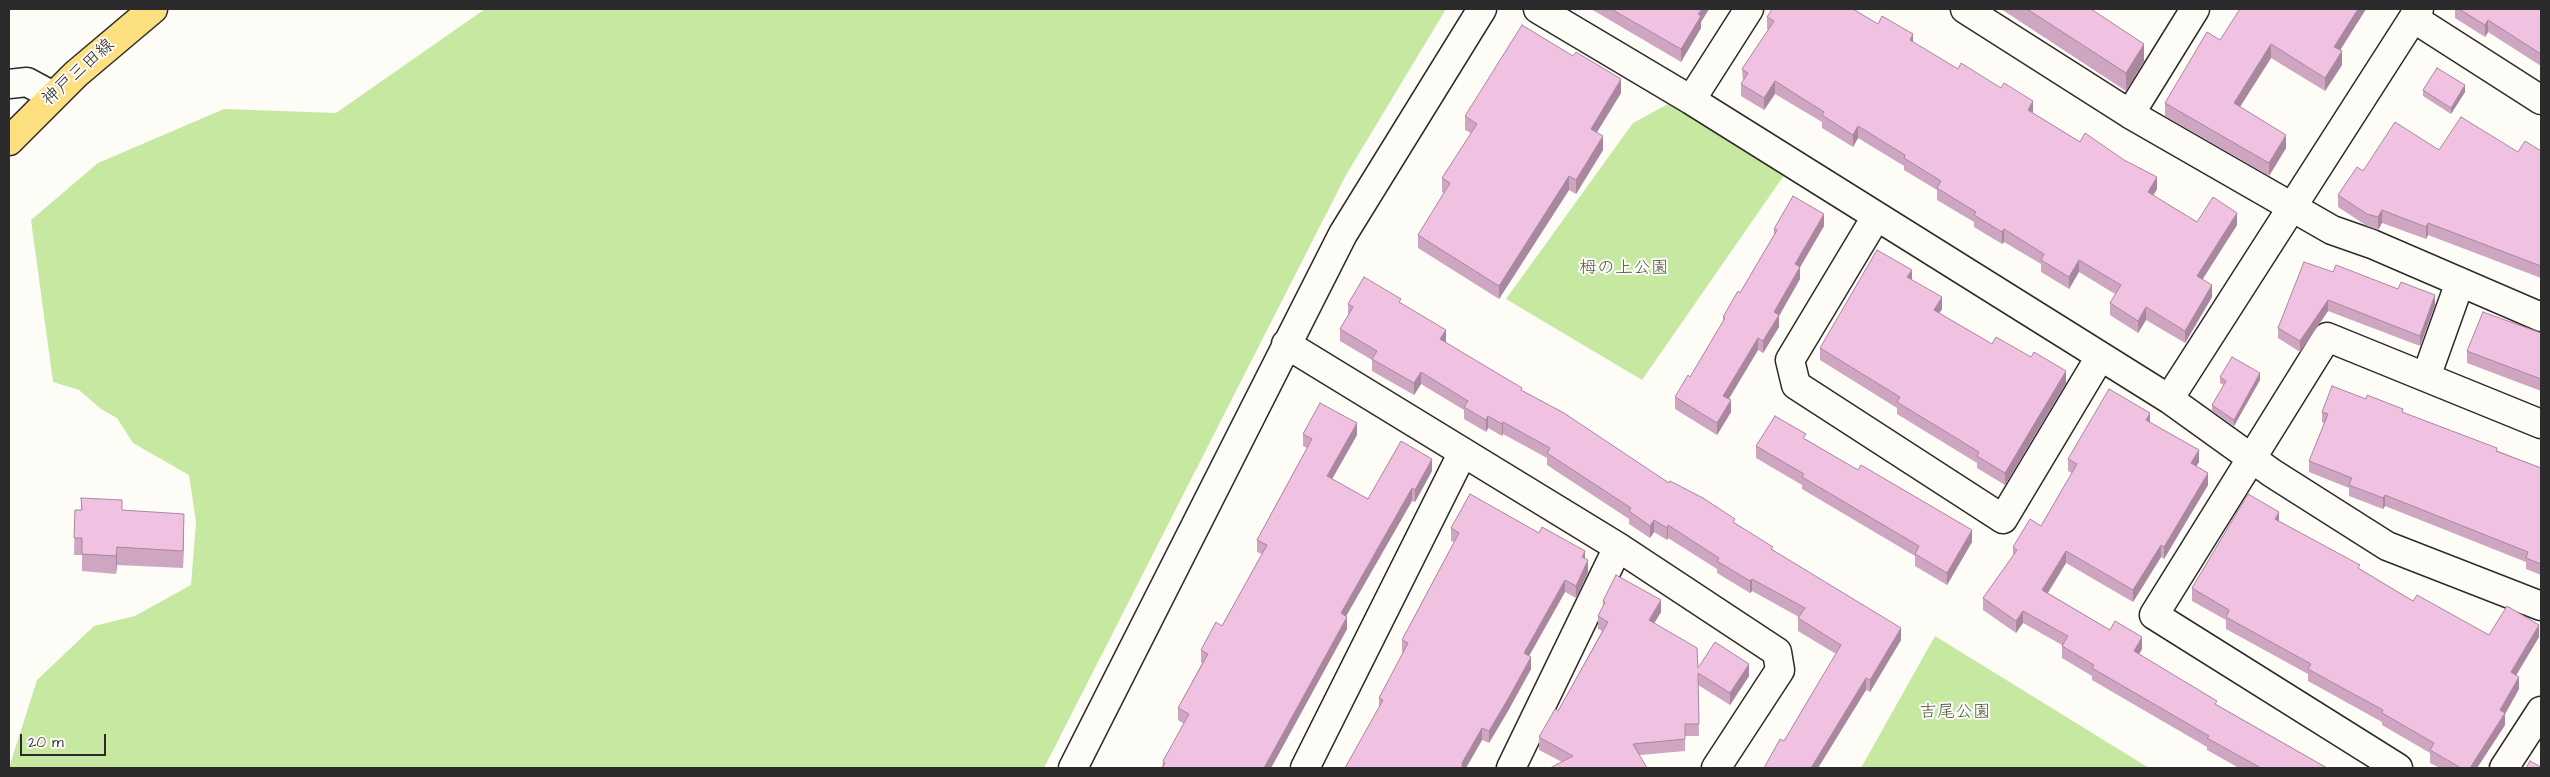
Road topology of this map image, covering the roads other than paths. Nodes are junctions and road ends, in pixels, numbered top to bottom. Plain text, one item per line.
1 (153, 9) edge
2 (1482, 9) edge
3 (1538, 9) edge
4 (1749, 9) edge
5 (2195, 9) edge
6 (1969, 10) edge
7 (2416, 13) edge
8 (9, 84) edge
9 (53, 96) junction
10 (1691, 100) junction
11 (2541, 100) edge
12 (2130, 114) junction
13 (9, 141) edge
14 (2290, 207) junction
15 (1876, 217) junction
16 (2460, 282) junction
17 (2541, 317) edge
18 (1286, 344) junction
19 (2100, 357) junction
20 (2426, 377) junction
21 (2170, 398) junction
22 (2541, 424) edge
23 (1463, 452) junction
24 (2252, 459) junction
25 (1618, 547) junction
26 (2541, 606) edge
27 (2541, 711) edge
28 (1073, 768) edge
29 (1305, 768) edge
30 (1511, 768) edge
31 (1716, 768) edge
32 (2398, 768) edge
33 (2504, 768) edge

1 - 9 main road, 神戸三田線
2 - 18 street
3 - 10 street
4 - 10 street
5 - 12 street
6 - 12 street
7 - 11 street
7 - 14 street
8 - 9 street
9 - 13 main road, 神戸三田線
10 - 15 street
12 - 14 street
14 - 16 street
14 - 21 street
15 - 19 street
15 - 19 street
16 - 17 street
16 - 20 street
18 - 23 street
18 - 28 street
19 - 21 street
20 - 22 street
20 - 24 street
21 - 24 street
23 - 25 street
23 - 29 street
24 - 26 street
24 - 32 street
25 - 30 street
25 - 31 street
27 - 33 street

